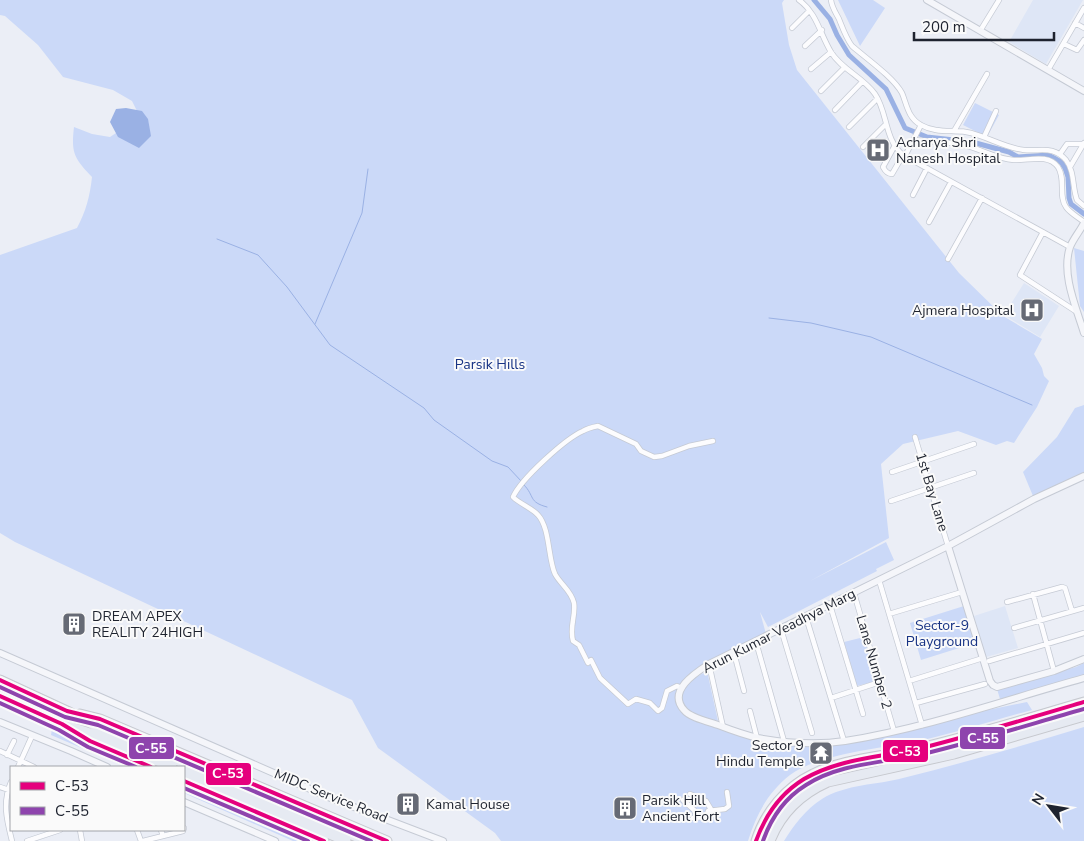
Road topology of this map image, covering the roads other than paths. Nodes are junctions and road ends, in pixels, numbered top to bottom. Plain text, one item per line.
1 (799, 0) edge
2 (831, 0) edge
3 (928, 0) edge
4 (999, 0) edge
5 (1084, 8) edge
6 (809, 11) junction
7 (1075, 23) junction
8 (792, 28) dead end
9 (1084, 28) edge
10 (822, 30) junction
11 (980, 31) junction
12 (1084, 40) edge
13 (1064, 44) junction
14 (805, 46) dead end
15 (831, 52) junction
16 (845, 67) junction
17 (811, 70) dead end
18 (1048, 70) junction
19 (987, 74) dead end
20 (862, 82) junction
21 (821, 91) dead end
22 (1084, 91) edge
23 (877, 99) junction
24 (835, 110) dead end
25 (996, 111) dead end
26 (885, 125) junction
27 (849, 127) dead end
28 (920, 127) junction
29 (954, 131) junction
30 (984, 137) junction
31 (914, 140) junction
32 (1084, 143) edge
33 (894, 146) junction
34 (863, 147) dead end
35 (890, 154) junction
36 (1060, 154) junction
37 (904, 156) junction
38 (900, 160) junction
39 (1070, 167) junction
40 (927, 168) junction
41 (951, 182) junction
42 (913, 195) dead end
43 (982, 198) junction
44 (1084, 206) edge
45 (929, 222) dead end
46 (1084, 222) edge
47 (1043, 232) junction
48 (1070, 247) junction
49 (948, 259) dead end
50 (1077, 312) junction
51 (1084, 333) edge
52 (915, 438) dead end
53 (713, 441) dead end
54 (974, 444) dead end
55 (923, 462) junction
56 (892, 472) dead end
57 (974, 474) dead end
58 (1084, 476) edge
59 (930, 488) junction
60 (890, 501) dead end
61 (948, 546) junction
62 (879, 580) junction
63 (962, 592) junction
64 (854, 593) junction
65 (1033, 594) junction
66 (1007, 602) dead end
67 (830, 605) junction
68 (1084, 608) edge
69 (1072, 611) junction
70 (889, 614) junction
71 (806, 617) junction
72 (1040, 621) junction
73 (1014, 628) dead end
74 (781, 630) junction
75 (1084, 633) edge
76 (756, 642) junction
77 (1046, 644) junction
78 (734, 653) junction
79 (0, 654) edge
80 (986, 659) junction
81 (1084, 659) edge
82 (709, 664) junction
83 (1054, 671) junction
84 (1084, 678) edge
85 (0, 680) edge
86 (909, 681) junction
87 (880, 682) junction
88 (985, 684) dead end
89 (682, 688) junction
90 (856, 690) junction
91 (744, 691) dead end
92 (0, 696) edge
93 (830, 698) junction
94 (1084, 702) edge
95 (916, 703) junction
96 (67, 711) junction
97 (750, 711) dead end
98 (863, 714) dead end
99 (1084, 716) edge
100 (0, 722) edge
101 (62, 724) junction
102 (922, 725) junction
103 (723, 727) junction
104 (894, 731) junction
105 (812, 733) dead end
106 (32, 736) junction
107 (757, 738) junction
108 (14, 741) dead end
109 (784, 741) junction
110 (844, 741) junction
111 (0, 751) edge
112 (7, 755) junction
113 (21, 761) junction
114 (173, 764) edge
115 (18, 766) edge
116 (32, 766) edge
117 (105, 766) edge
118 (149, 766) edge
119 (185, 769) edge
120 (185, 772) edge
121 (185, 781) edge
122 (0, 786) edge
123 (10, 786) edge
124 (9, 790) junction
125 (727, 792) dead end
126 (690, 794) dead end
127 (683, 800) dead end
128 (185, 802) edge
129 (8, 810) edge
130 (712, 811) junction
131 (57, 831) edge
132 (161, 831) edge
133 (174, 831) edge
134 (47, 834) junction
135 (163, 836) junction
136 (262, 839) edge
137 (12, 841) edge
138 (27, 841) edge
139 (49, 841) edge
140 (142, 841) edge
141 (275, 841) edge
142 (324, 841) edge
143 (346, 841) edge
144 (366, 841) edge
145 (387, 841) edge
146 (443, 841) edge
147 (756, 841) edge
148 (770, 841) edge

1 - 6 street
2 - 28 street
3 - 11 street
4 - 11 street
5 - 7 street
6 - 8 street
6 - 10 street
7 - 9 street
7 - 13 street
10 - 14 street
10 - 15 street
11 - 18 street
12 - 13 street
13 - 18 street
15 - 16 street
15 - 17 street
16 - 20 street
16 - 21 street
18 - 22 street
19 - 29 street
20 - 23 street
20 - 24 street
23 - 26 street
23 - 27 street
25 - 30 street
26 - 33 street
26 - 34 street
28 - 29 street
28 - 31 street
29 - 30 street
30 - 36 street
31 - 37 street
31 - 46 street
32 - 36 street
32 - 39 street
33 - 35 street
33 - 37 street
35 - 38 street
35 - 38 street
36 - 39 street
37 - 38 street
37 - 40 street
39 - 44 street
40 - 41 street
40 - 42 street
41 - 43 street
41 - 45 street
43 - 47 street
43 - 49 street
46 - 48 street
47 - 48 street
47 - 50 street
48 - 50 street
50 - 51 street
52 - 55 street, 1st Bay Lane
53 - 89 street
54 - 55 street
55 - 56 street
55 - 59 street, 1st Bay Lane
57 - 59 street
58 - 61 street, Arun Kumar Veadhya Marg
59 - 60 street
59 - 61 street, 1st Bay Lane
61 - 62 street, Arun Kumar Veadhya Marg
61 - 63 street
62 - 64 street, Arun Kumar Veadhya Marg
62 - 70 street
63 - 70 street
63 - 80 street
64 - 67 street, Arun Kumar Veadhya Marg
64 - 87 street, Lane Number 2
65 - 66 street
65 - 69 street
65 - 72 street
67 - 71 street, Arun Kumar Veadhya Marg
67 - 90 street
68 - 69 street
69 - 72 street
70 - 86 street
71 - 74 street, Arun Kumar Veadhya Marg
71 - 93 street
72 - 73 street
72 - 77 street
74 - 76 street, Arun Kumar Veadhya Marg
74 - 105 street
75 - 77 street
76 - 78 street, Arun Kumar Veadhya Marg
76 - 109 street
77 - 80 street
77 - 83 street
78 - 82 street, Arun Kumar Veadhya Marg
78 - 91 street
79 - 146 street, MIDC Service Road
80 - 83 street
80 - 86 street
81 - 83 street
82 - 89 street, Arun Kumar Veadhya Marg
82 - 103 street
84 - 102 street
85 - 96 highway
86 - 95 street
87 - 90 street
87 - 104 street, Lane Number 2
88 - 95 street
89 - 103 street
90 - 93 street
90 - 98 street
92 - 101 highway
93 - 110 street
94 - 147 highway
95 - 102 street
96 - 114 highway
96 - 145 highway
97 - 107 street
99 - 148 highway
100 - 106 street
101 - 114 highway
101 - 118 highway
102 - 104 street
103 - 107 street
104 - 110 street
106 - 113 street
106 - 117 street
107 - 109 street
108 - 112 street
109 - 110 street
111 - 112 street
112 - 113 street
113 - 115 street
113 - 116 street
119 - 144 highway
120 - 143 highway
121 - 142 highway
122 - 124 street
123 - 124 street
124 - 129 street
125 - 130 street
126 - 130 street
127 - 130 street
128 - 136 street
129 - 137 street
131 - 134 street
132 - 135 street
133 - 135 street
134 - 138 street
134 - 139 street
135 - 140 street
136 - 141 street

